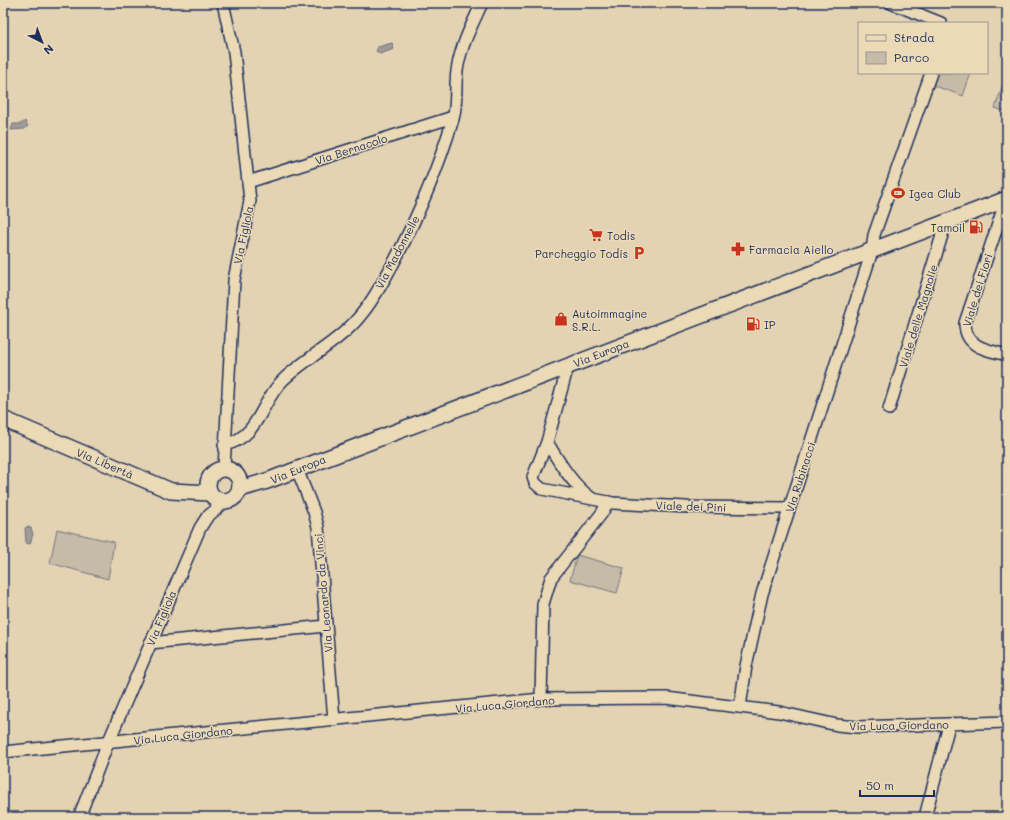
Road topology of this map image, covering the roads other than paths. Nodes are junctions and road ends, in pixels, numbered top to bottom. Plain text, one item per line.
1 (223, 3) edge
2 (482, 3) edge
3 (891, 3) edge
4 (938, 22) edge
5 (932, 74) edge
6 (453, 117) junction
7 (248, 182) junction
8 (1007, 199) edge
9 (946, 222) junction
10 (872, 251) junction
11 (1007, 355) edge
12 (568, 366) junction
13 (889, 409) dead end
14 (3, 420) edge
15 (547, 442) junction
16 (224, 445) junction
17 (224, 469) junction
18 (297, 469) junction
19 (240, 489) junction
20 (210, 493) junction
21 (593, 500) junction
22 (226, 501) junction
23 (608, 502) junction
24 (790, 508) junction
25 (326, 626) junction
26 (150, 643) junction
27 (540, 699) junction
28 (740, 707) junction
29 (334, 720) junction
30 (1007, 722) edge
31 (949, 725) junction
32 (108, 743) junction
33 (3, 752) edge
34 (79, 817) edge
35 (925, 817) edge

1 - 7 street, Via Figliola
2 - 6 street, Via Madonnelle
3 - 4 street
5 - 10 street, Via Rubinacci
6 - 7 street, Via Bernacolo
6 - 16 street, Via Madonnelle
7 - 16 street, Via Figliola
8 - 9 street, Via Europa
8 - 11 street, Viale dei Fiori
9 - 10 street, Via Europa
9 - 13 street, Viale delle Magnolie
10 - 12 street, Via Europa
10 - 24 street, Via Rubinacci
12 - 15 street, Viale dei Pini
12 - 18 street, Via Europa
14 - 20 street, Via Libertà
15 - 21 street
15 - 21 street, Viale dei Pini
16 - 17 street, Via Figliola
17 - 19 street
17 - 20 street
18 - 19 street, Via Europa
18 - 25 street, Via Leonardo da Vinci
19 - 22 street
20 - 22 street
21 - 23 street, Viale dei Pini
22 - 26 street, Via Figliola
23 - 24 street, Viale dei Pini
23 - 27 street
24 - 28 street, Via Rubinacci
25 - 26 street
25 - 29 street, Via Leonardo da Vinci
26 - 32 street, Via Figliola
27 - 28 street, Via Luca Giordano
27 - 29 street, Via Luca Giordano
28 - 31 street, Via Luca Giordano
29 - 32 street, Via Luca Giordano
30 - 31 street, Via Luca Giordano
31 - 35 street
32 - 33 street, Via Luca Giordano
32 - 34 street, Via Figliola

